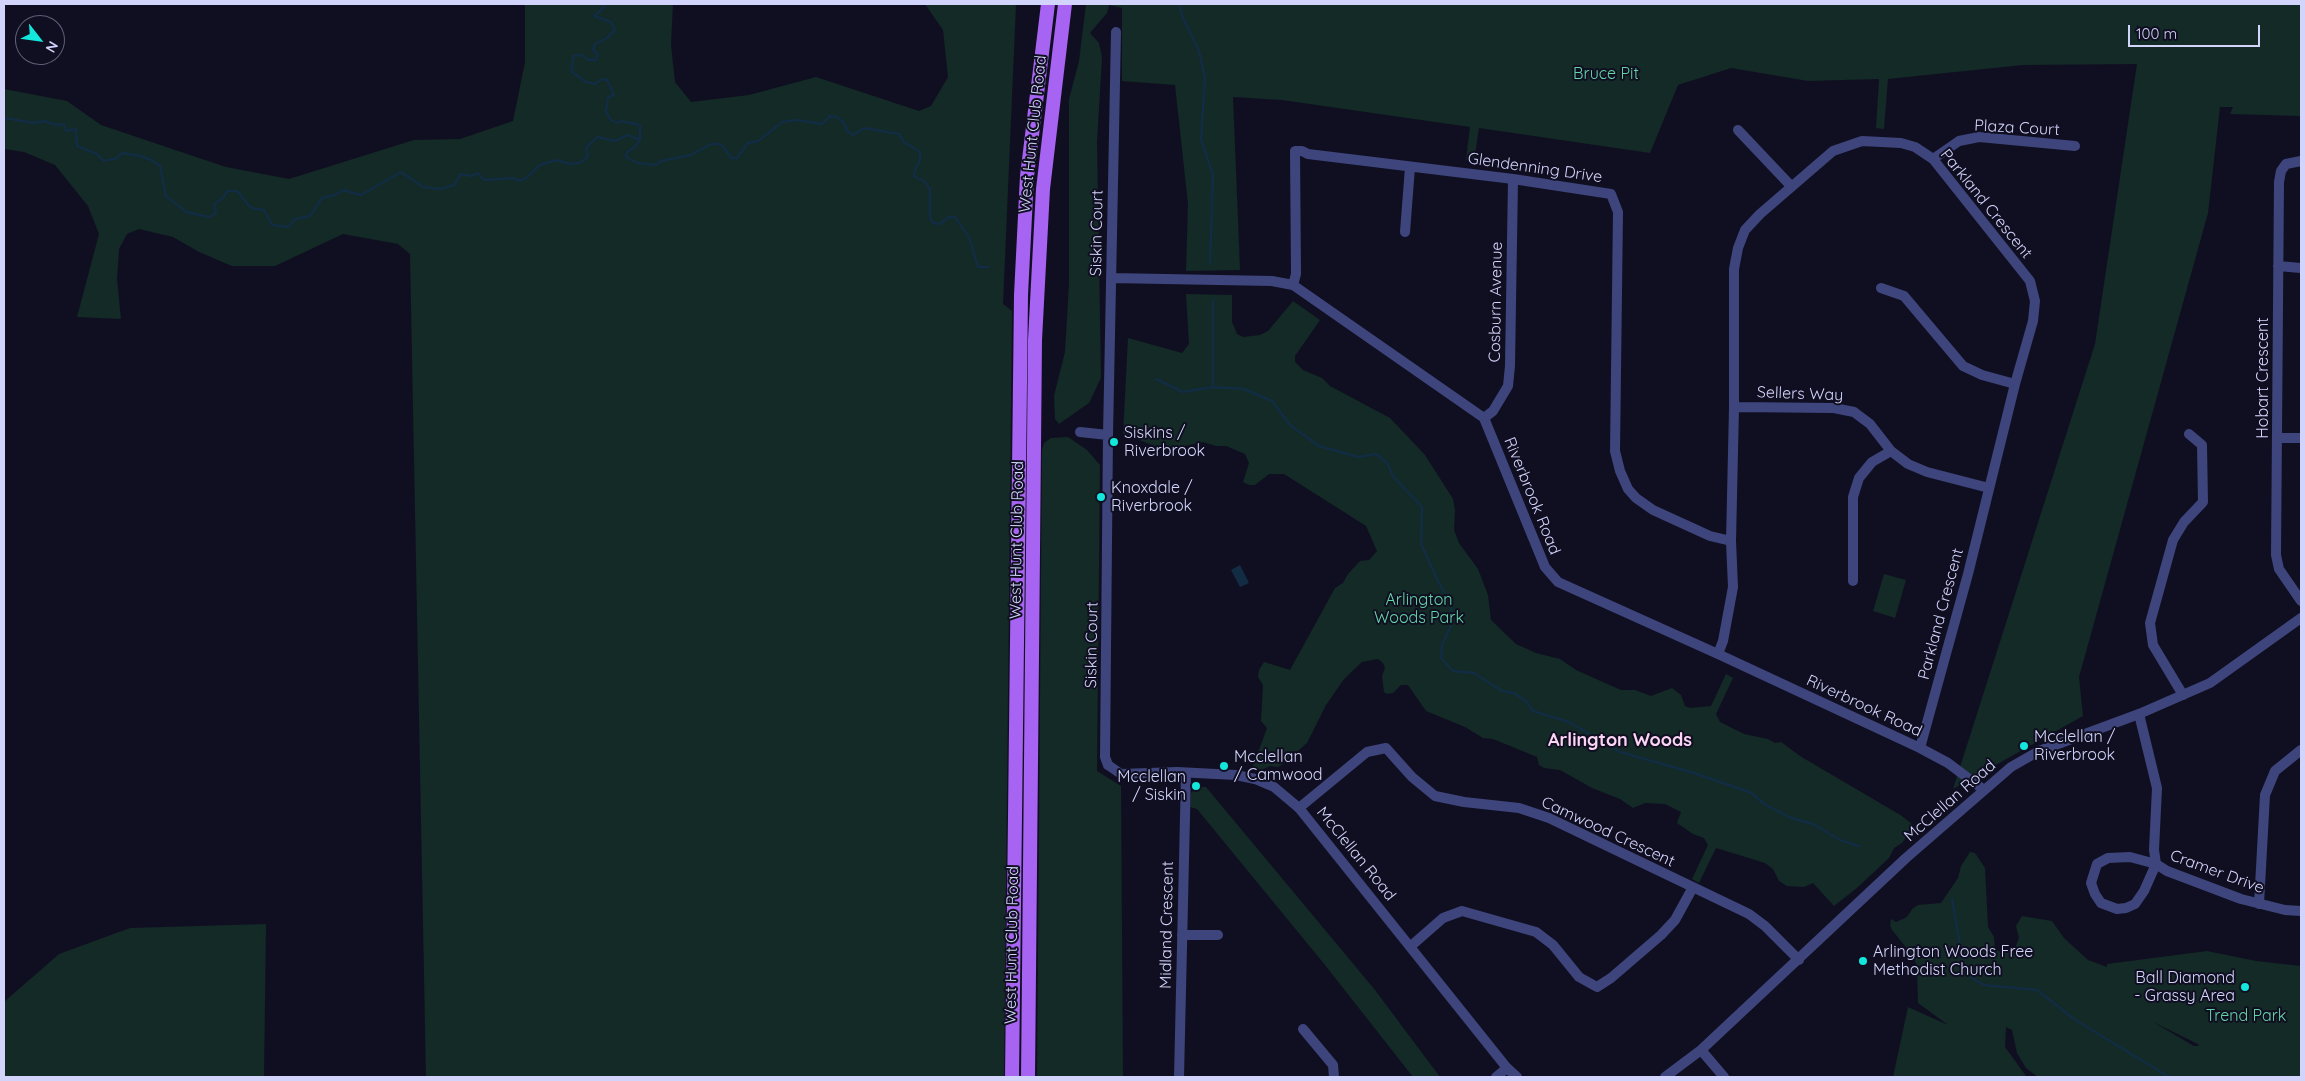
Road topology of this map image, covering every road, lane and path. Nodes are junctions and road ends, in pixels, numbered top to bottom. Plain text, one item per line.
1 (1048, 4) edge
2 (1065, 4) edge
3 (1116, 32) dead end
4 (1738, 130) dead end
5 (2075, 146) dead end
6 (1933, 159) junction
7 (2301, 161) edge
8 (1410, 167) junction
9 (1513, 179) junction
10 (1791, 186) junction
11 (1405, 232) dead end
12 (2278, 266) junction
13 (2301, 268) edge
14 (1111, 278) junction
15 (1293, 285) junction
16 (1881, 288) dead end
17 (2015, 384) junction
18 (1734, 407) junction
19 (1484, 418) junction
20 (1080, 432) dead end
21 (2189, 434) dead end
22 (1108, 435) junction
23 (2278, 438) junction
24 (2301, 438) edge
25 (1891, 451) junction
26 (1989, 488) junction
27 (1731, 540) junction
28 (1853, 581) dead end
29 (2301, 601) edge
30 (2301, 618) edge
31 (1718, 654) junction
32 (2183, 695) junction
33 (2139, 714) junction
34 (1920, 748) junction
35 (2301, 750) edge
36 (1108, 765) joint
37 (1186, 773) junction
38 (1984, 790) junction
39 (1299, 808) junction
40 (2156, 864) junction
41 (1692, 888) junction
42 (2259, 904) junction
43 (2301, 911) edge
44 (1182, 935) junction
45 (1218, 935) dead end
46 (1411, 946) junction
47 (1799, 960) junction
48 (1303, 1029) dead end
49 (1701, 1050) junction
50 (1507, 1068) junction
51 (1012, 1077) edge
52 (1028, 1077) edge
53 (1179, 1077) edge
54 (1334, 1077) edge
55 (1496, 1077) edge
56 (1517, 1077) edge
57 (1665, 1077) edge
58 (1724, 1077) edge

1 - 51 main road, West Hunt Club Road
2 - 52 main road, West Hunt Club Road
3 - 14 street, Siskin Court
4 - 10 street
5 - 6 street, Plaza Court
6 - 10 street, Parkland Crescent
6 - 17 street, Parkland Crescent
7 - 12 street, Hobart Crescent
8 - 9 street, Glendenning Drive
8 - 11 street
8 - 15 street, Glendenning Drive
9 - 19 street, Cosburn Avenue
9 - 27 street, Glendenning Drive
10 - 18 street, Parkland Crescent
12 - 13 street
12 - 23 street, Hobart Crescent
14 - 15 street
14 - 22 street, Siskin Court
15 - 19 street
16 - 17 street
17 - 26 street, Parkland Crescent
18 - 25 street, Sellers Way
18 - 27 street, Parkland Crescent
19 - 31 street, Riverbrook Road
20 - 22 street
21 - 32 street
22 - 36 street, Siskin Court
23 - 24 street
23 - 29 street, Hobart Crescent
25 - 26 street, Sellers Way
25 - 28 street
26 - 34 street, Parkland Crescent
27 - 31 street, Parkland Crescent
30 - 32 street, McClellan Road
31 - 34 street, Riverbrook Road
32 - 33 street, McClellan Road
33 - 38 street, McClellan Road
33 - 40 street, Cramer Drive
34 - 38 street, Riverbrook Road
35 - 42 street
36 - 37 street, McClellan Road
37 - 39 street, McClellan Road
37 - 44 street, Midland Crescent
38 - 47 street, McClellan Road
39 - 41 street, Camwood Crescent
39 - 46 street, McClellan Road
40 - 40 street
40 - 42 street, Cramer Drive
41 - 46 street
41 - 47 street, Camwood Crescent
42 - 43 street, Cramer Drive
44 - 45 street
44 - 53 street, Midland Crescent
46 - 50 street, McClellan Road
47 - 49 street, McClellan Road
48 - 54 street
49 - 57 street, McClellan Road
49 - 58 street
50 - 55 street
50 - 56 street, McClellan Road

